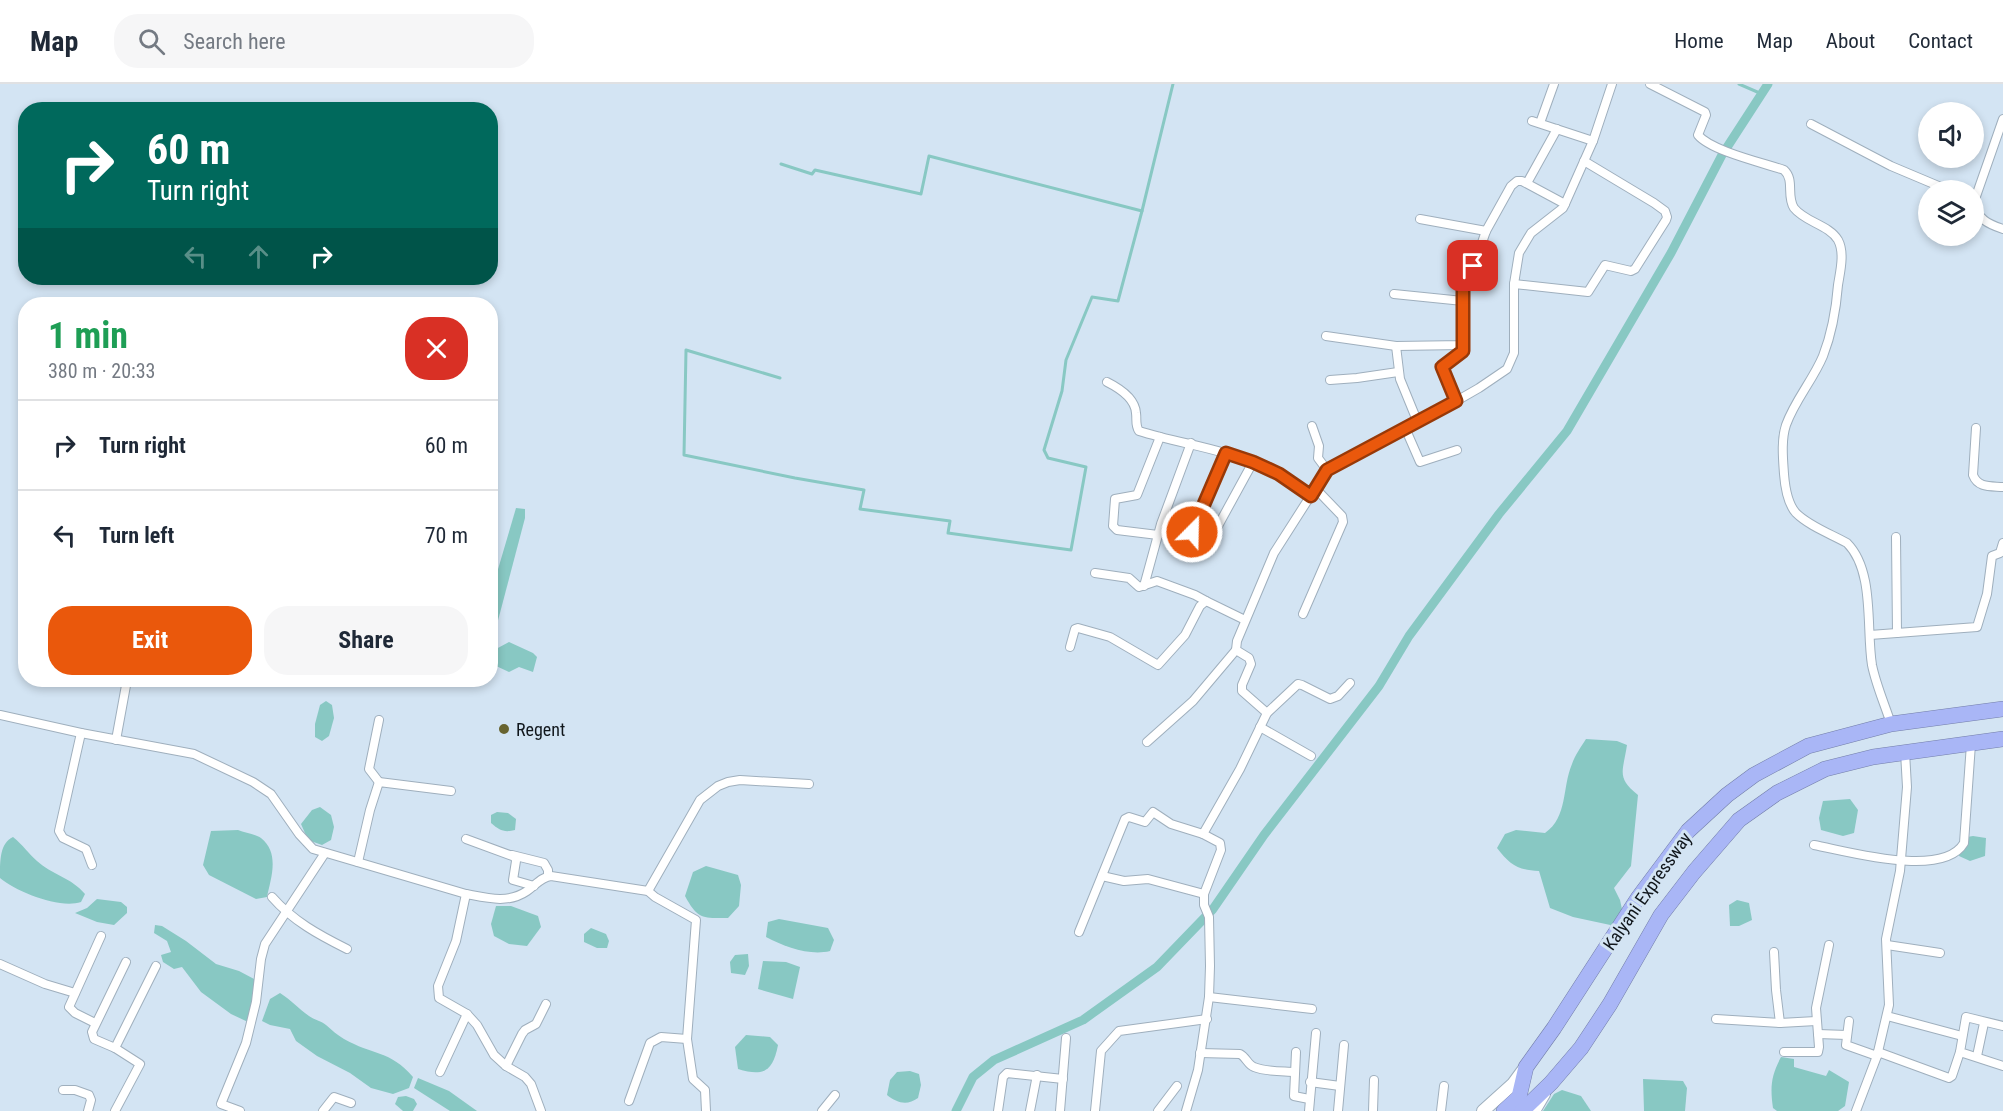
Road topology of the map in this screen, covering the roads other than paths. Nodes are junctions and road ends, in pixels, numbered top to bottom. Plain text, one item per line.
1 (1554, 84) edge
2 (1612, 84) edge
3 (1650, 84) edge
4 (2003, 120) edge
5 (1810, 124) dead end
6 (1557, 129) junction
7 (1593, 141) junction
8 (1584, 161) junction
9 (1924, 180) edge
10 (1982, 180) edge
11 (1527, 183) junction
12 (1565, 204) junction
13 (1420, 219) dead end
14 (1984, 221) edge
15 (2003, 229) edge
16 (1486, 231) junction
17 (1514, 284) junction
18 (1394, 294) dead end
19 (1463, 301) junction
20 (1326, 336) dead end
21 (1463, 345) junction
22 (1396, 346) junction
23 (1398, 372) junction
24 (1330, 380) dead end
25 (1107, 382) dead end
26 (1456, 401) junction
27 (1418, 423) junction
28 (1312, 426) dead end
29 (1976, 428) dead end
30 (1406, 430) junction
31 (1160, 437) junction
32 (1191, 444) junction
33 (1457, 450) dead end
34 (1226, 453) junction
35 (1253, 462) junction
36 (1327, 470) junction
37 (2003, 487) edge
38 (1313, 492) junction
39 (1192, 532) dead end
40 (1158, 536) junction
41 (1896, 537) dead end
42 (2003, 543) edge
43 (1207, 546) dead end
44 (1095, 573) dead end
45 (1144, 586) junction
46 (1206, 601) junction
47 (1303, 614) dead end
48 (1245, 620) junction
49 (1897, 633) junction
50 (1870, 635) junction
51 (1070, 647) dead end
52 (1236, 650) junction
53 (1350, 683) dead end
54 (126, 687) edge
55 (2003, 709) edge
56 (1267, 713) junction
57 (0, 715) edge
58 (379, 720) dead end
59 (1891, 724) junction
60 (1260, 727) junction
61 (81, 733) junction
62 (2003, 739) edge
63 (116, 740) junction
64 (1147, 742) dead end
65 (1971, 744) junction
66 (1905, 752) junction
67 (1311, 756) dead end
68 (379, 782) junction
69 (809, 784) dead end
70 (451, 791) dead end
71 (1203, 834) junction
72 (466, 839) dead end
73 (1814, 845) dead end
74 (325, 854) junction
75 (512, 855) junction
76 (1900, 861) junction
77 (358, 862) junction
78 (92, 865) dead end
79 (548, 876) junction
80 (1102, 876) junction
81 (534, 886) junction
82 (648, 891) junction
83 (466, 894) junction
84 (1204, 894) junction
85 (272, 897) dead end
86 (286, 914) junction
87 (1079, 933) dead end
88 (101, 936) dead end
89 (1828, 945) dead end
90 (1887, 945) junction
91 (347, 949) dead end
92 (1774, 952) dead end
93 (1940, 953) dead end
94 (126, 962) dead end
95 (0, 964) edge
96 (156, 966) dead end
97 (75, 993) junction
98 (1209, 997) junction
99 (546, 1004) dead end
100 (1312, 1009) dead end
101 (467, 1014) junction
102 (1887, 1016) junction
103 (1207, 1019) junction
104 (1716, 1019) dead end
105 (1816, 1021) junction
106 (1849, 1021) dead end
107 (95, 1023) junction
108 (1780, 1023) junction
109 (1984, 1023) junction
110 (2003, 1026) edge
111 (1316, 1032) dead end
112 (1818, 1034) junction
113 (1847, 1035) junction
114 (1962, 1036) junction
115 (1066, 1038) dead end
116 (687, 1039) junction
117 (1344, 1045) dead end
118 (115, 1048) junction
119 (1296, 1052) dead end
120 (1784, 1052) dead end
121 (1960, 1052) junction
122 (1200, 1053) junction
123 (1878, 1054) junction
124 (1977, 1056) junction
125 (506, 1066) junction
126 (2003, 1066) edge
127 (1526, 1067) junction
128 (440, 1072) dead end
129 (1295, 1072) junction
130 (1037, 1075) junction
131 (1063, 1079) junction
132 (1374, 1080) dead end
133 (1310, 1082) junction
134 (1551, 1083) junction
135 (1177, 1086) dead end
136 (1340, 1086) junction
137 (1444, 1086) dead end
138 (63, 1090) dead end
139 (835, 1095) dead end
140 (1309, 1099) junction
141 (629, 1101) dead end
142 (351, 1102) dead end
143 (1520, 1104) edge
144 (88, 1111) edge
145 (115, 1111) edge
146 (240, 1111) edge
147 (323, 1111) edge
148 (541, 1111) edge
149 (706, 1111) edge
150 (822, 1111) edge
151 (998, 1111) edge
152 (1030, 1111) edge
153 (1060, 1111) edge
154 (1095, 1111) edge
155 (1158, 1111) edge
156 (1186, 1111) edge
157 (1309, 1111) edge
158 (1338, 1111) edge
159 (1373, 1111) edge
160 (1441, 1111) edge
161 (1483, 1111) edge
162 (1504, 1111) edge
163 (1534, 1111) edge
164 (1856, 1111) edge

1 - 6 street
2 - 7 street
3 - 50 street
4 - 10 street
5 - 9 street
6 - 7 street
6 - 11 street
7 - 8 street
8 - 12 street
8 - 17 street
11 - 12 street
11 - 16 street
12 - 17 street
13 - 16 street
14 - 15 street
16 - 19 street
17 - 26 street
18 - 19 street
19 - 21 street
20 - 22 street
21 - 22 street
21 - 26 street
22 - 23 street
23 - 24 street
23 - 27 street
25 - 31 street
26 - 27 street
27 - 30 street
28 - 36 street
29 - 37 street
30 - 33 street
30 - 36 street
31 - 32 street
31 - 40 street
32 - 34 street
32 - 40 street
34 - 35 street
34 - 39 street
35 - 38 street
35 - 43 street
36 - 38 street
38 - 47 street
38 - 48 street
40 - 45 street
41 - 49 street
42 - 49 street
44 - 45 street
45 - 46 street
46 - 48 street
46 - 51 street
48 - 52 street
49 - 50 street
50 - 59 street
52 - 56 street
52 - 64 street
53 - 56 street
54 - 63 street
55 - 59 highway, Kalyani Expressway
56 - 60 street
57 - 61 street
58 - 68 street
59 - 127 highway, Kalyani Expressway
60 - 67 street
60 - 71 street
61 - 63 street
61 - 78 street
62 - 65 highway, Kalyani Expressway
63 - 74 street
65 - 66 highway, Kalyani Expressway
65 - 76 street
66 - 76 street
66 - 134 highway, Kalyani Expressway
68 - 70 street
68 - 77 street
69 - 82 street
71 - 80 street
71 - 84 street
72 - 75 street
73 - 76 street
74 - 77 street
74 - 86 street
75 - 79 street
75 - 81 street
76 - 90 street
77 - 83 street
79 - 81 street
79 - 82 street
80 - 84 street
80 - 87 street
81 - 83 street
82 - 116 street
83 - 101 street
84 - 98 street
85 - 86 street
86 - 91 street
86 - 146 street
88 - 97 street
89 - 105 street
90 - 93 street
90 - 102 street
92 - 108 street
94 - 107 street
95 - 97 street
96 - 118 street
97 - 107 street
98 - 100 street
98 - 103 street
99 - 125 street
101 - 125 street
101 - 128 street
102 - 114 street
102 - 123 street
103 - 122 street
103 - 154 street
104 - 108 street
105 - 108 street
105 - 112 street
106 - 113 street
107 - 118 street
109 - 110 street
109 - 114 street
109 - 124 street
111 - 133 street
112 - 113 street
112 - 120 street
113 - 123 street
114 - 121 street
115 - 131 street
116 - 141 street
116 - 149 street
117 - 136 street
118 - 145 street
119 - 129 street
121 - 123 street
121 - 124 street
122 - 129 street
122 - 156 street
123 - 164 street
124 - 126 street
125 - 148 street
127 - 143 highway
127 - 161 street, Kalyani Expressway
129 - 140 street
130 - 131 street
130 - 151 street
130 - 152 street
131 - 153 street
132 - 159 street
133 - 136 street
133 - 140 street
134 - 143 highway, Kalyani Expressway
134 - 163 street, Kalyani Expressway
135 - 155 street
136 - 158 street
137 - 160 street
138 - 144 street
139 - 150 street
140 - 157 street
142 - 147 street
143 - 162 highway, Kalyani Expressway

